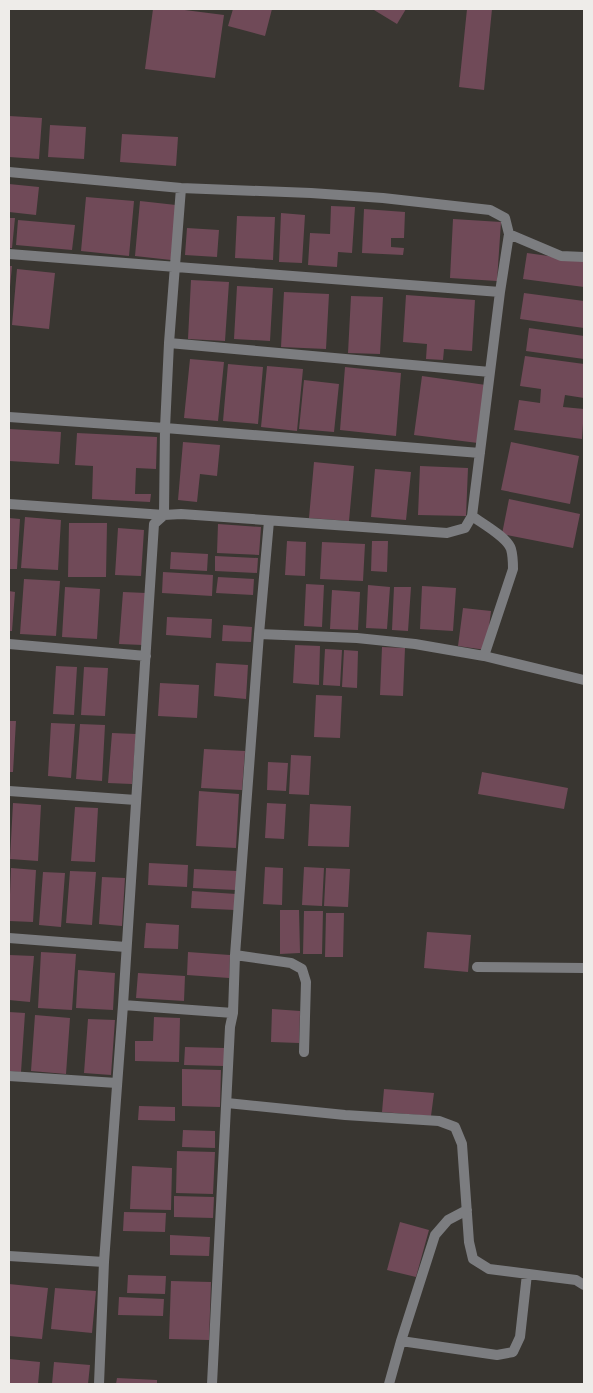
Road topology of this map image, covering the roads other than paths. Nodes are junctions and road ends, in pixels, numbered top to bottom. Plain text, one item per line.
1 (9, 172) edge
2 (181, 188) junction
3 (509, 234) junction
4 (9, 254) edge
5 (584, 257) edge
6 (176, 267) junction
7 (500, 292) junction
8 (169, 343) junction
9 (490, 372) junction
10 (9, 417) edge
11 (165, 428) junction
12 (480, 453) junction
13 (9, 504) edge
14 (164, 515) junction
15 (472, 516) junction
16 (269, 521) junction
17 (259, 634) junction
18 (9, 644) edge
19 (146, 656) junction
20 (484, 656) junction
21 (584, 680) edge
22 (9, 791) edge
23 (136, 800) junction
24 (9, 938) edge
25 (126, 947) junction
26 (235, 955) junction
27 (477, 967) dead end
28 (584, 968) edge
29 (123, 1005) junction
30 (233, 1013) junction
31 (304, 1052) dead end
32 (9, 1076) edge
33 (117, 1083) junction
34 (227, 1103) junction
35 (467, 1210) junction
36 (9, 1256) edge
37 (104, 1262) junction
38 (528, 1274) junction
39 (584, 1285) edge
40 (401, 1341) junction
41 (99, 1384) edge
42 (212, 1384) edge
43 (390, 1384) edge

1 - 2 street
2 - 3 street
2 - 6 street
3 - 5 street
3 - 7 street
4 - 6 street
6 - 7 street
6 - 8 street
7 - 9 street
8 - 9 street
8 - 11 street
9 - 12 street
10 - 11 street
11 - 12 street
11 - 14 street
12 - 15 street
13 - 14 street
14 - 16 street
14 - 19 street
15 - 16 street
15 - 20 street
16 - 17 street
17 - 20 street
17 - 26 street
18 - 19 street
19 - 23 street
20 - 21 street
22 - 23 street
23 - 25 street
24 - 25 street
25 - 29 street
26 - 30 street
26 - 31 street
27 - 28 street
29 - 30 street
29 - 33 street
30 - 34 street
32 - 33 street
33 - 37 street
34 - 35 street
34 - 42 street
35 - 38 street
35 - 40 street
36 - 37 street
37 - 41 street
38 - 39 street
38 - 40 street
40 - 43 street

